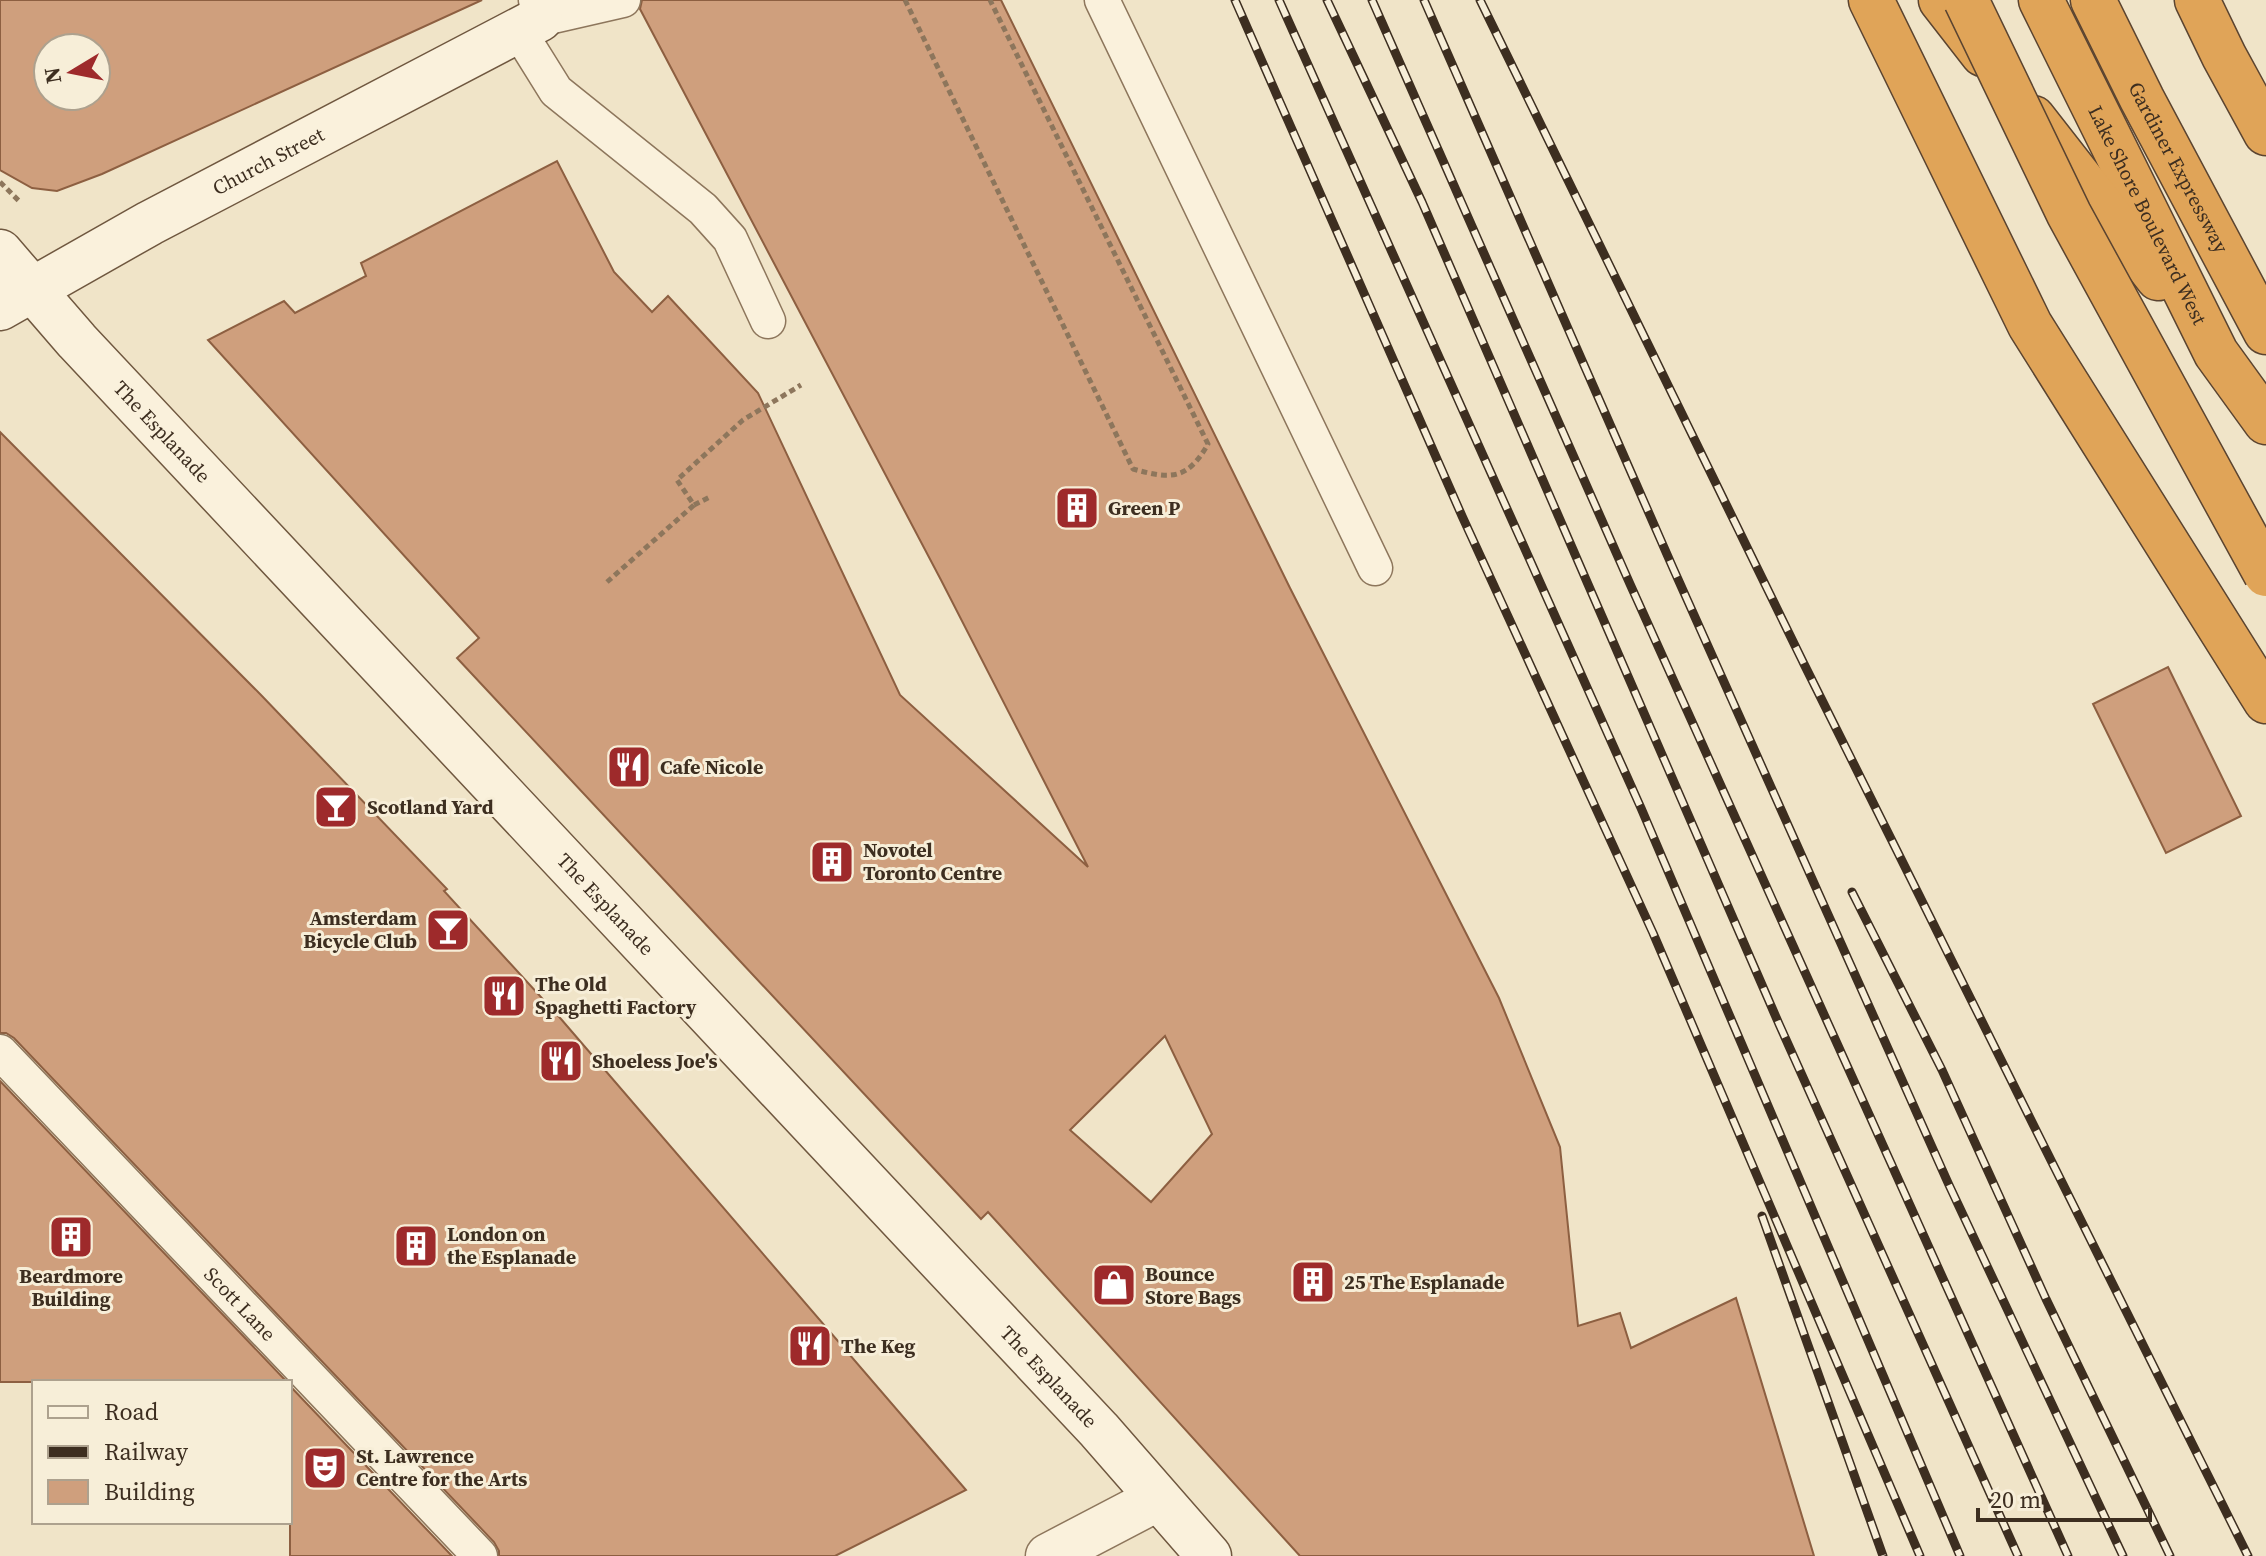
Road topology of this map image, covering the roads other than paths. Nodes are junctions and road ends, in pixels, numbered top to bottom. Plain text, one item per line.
1 (623, 0) edge
2 (1102, 0) edge
3 (1871, 0) edge
4 (1941, 0) edge
5 (1966, 0) edge
6 (2041, 0) edge
7 (2093, 0) edge
8 (2197, 0) edge
9 (531, 16) edge
10 (2266, 133) edge
11 (0, 252) edge
12 (17, 299) edge
13 (768, 321) dead end
14 (2266, 332) edge
15 (2216, 353) junction
16 (2266, 422) edge
17 (1375, 568) dead end
18 (2266, 574) edge
19 (2266, 701) edge
20 (0, 1052) edge
21 (1157, 1499) junction
22 (480, 1556) edge
23 (1048, 1556) edge
24 (1209, 1556) edge

1 - 9 lane
2 - 17 lane
3 - 19 highway
4 - 15 highway
5 - 18 highway, bridge
6 - 15 highway, Lake Shore Boulevard West
7 - 14 highway, Gardiner Expressway
8 - 10 highway
9 - 12 street, Church Street
9 - 13 lane
11 - 12 street, The Esplanade
12 - 21 street, The Esplanade
15 - 16 highway, Lake Shore Boulevard West
20 - 22 lane, Scott Lane
21 - 23 street
21 - 24 street, The Esplanade

